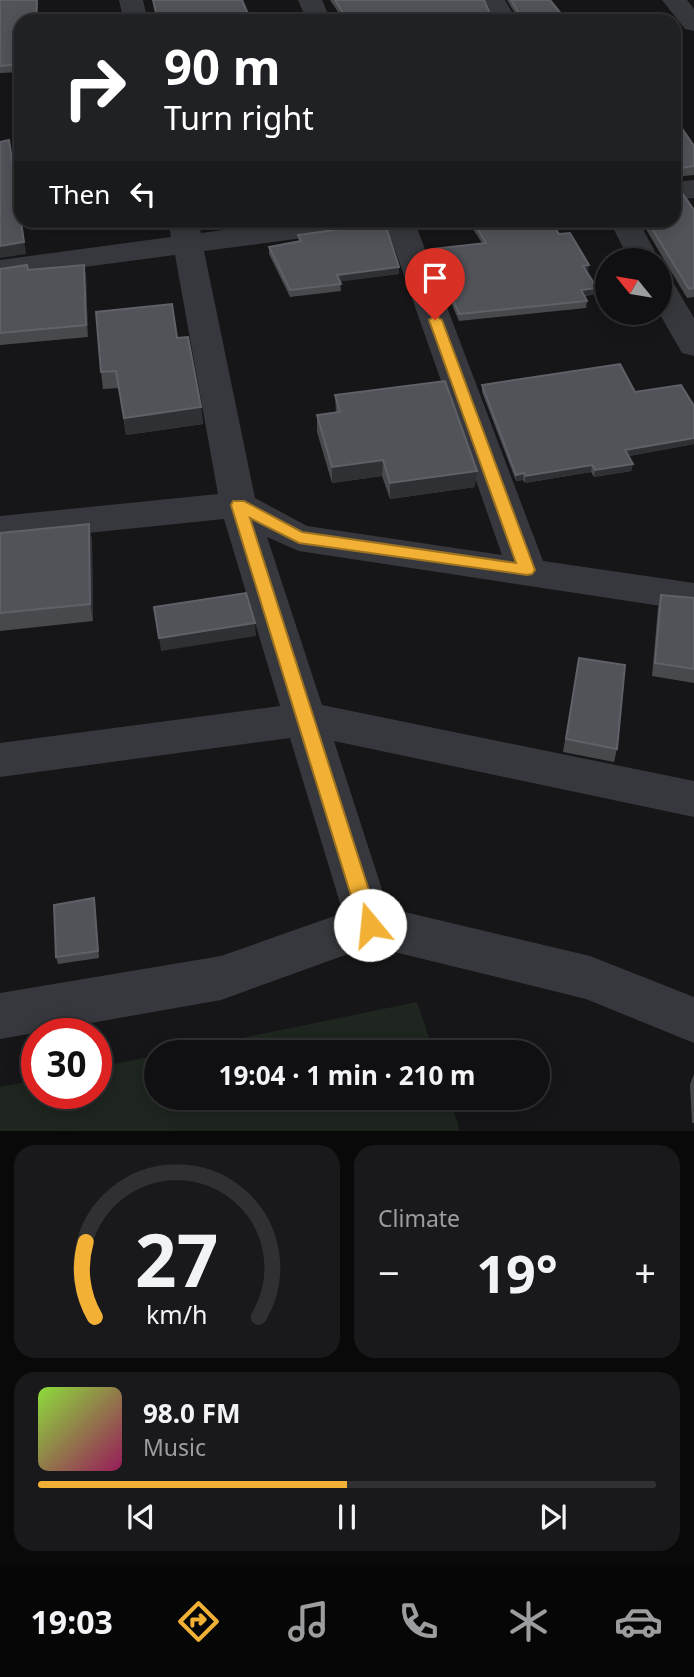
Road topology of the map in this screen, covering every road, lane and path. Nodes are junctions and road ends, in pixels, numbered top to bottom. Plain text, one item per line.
1 (674, 0) edge
2 (694, 24) edge
3 (257, 228) edge
4 (402, 228) edge
5 (626, 228) edge
6 (186, 233) edge
7 (638, 248) edge
8 (0, 269) edge
9 (672, 307) edge
10 (694, 346) edge
11 (238, 505) junction
12 (0, 529) edge
13 (527, 570) junction
14 (694, 597) edge
15 (307, 719) junction
16 (0, 760) edge
17 (694, 799) edge
18 (370, 925) junction
19 (0, 1016) edge
20 (694, 1020) edge

1 - 2 street
3 - 6 street
4 - 13 street
5 - 7 street
6 - 8 street
6 - 11 street
9 - 10 street
11 - 12 street
11 - 13 street
11 - 15 street
13 - 14 street
15 - 16 street
15 - 17 street
15 - 18 street
18 - 19 street
18 - 20 street

